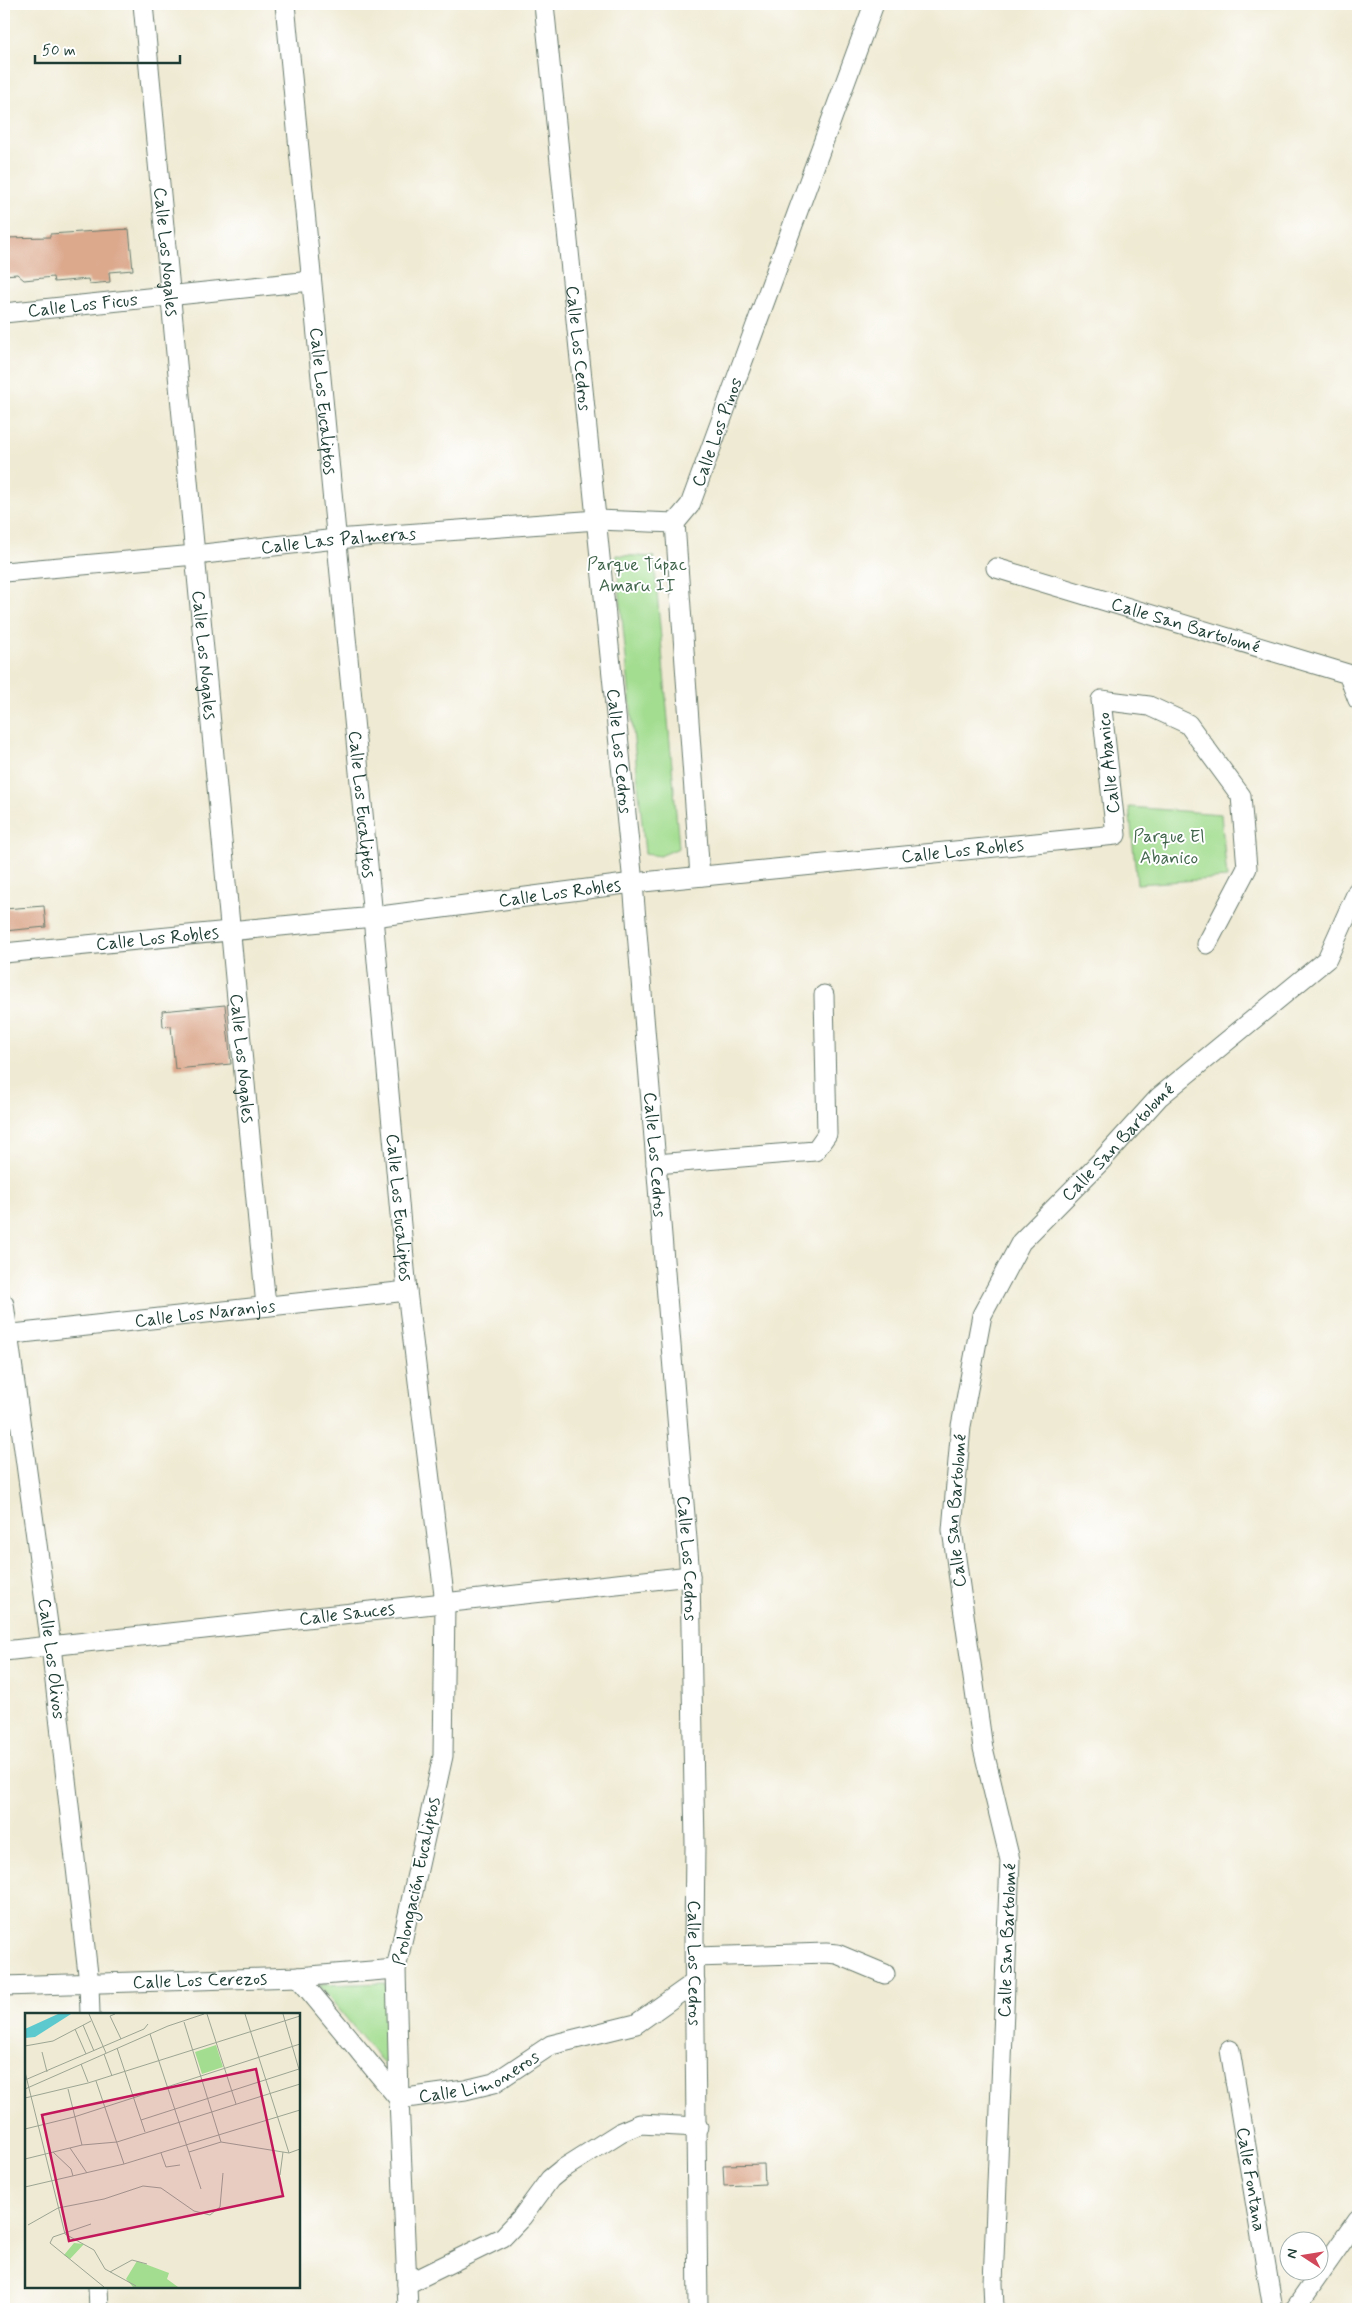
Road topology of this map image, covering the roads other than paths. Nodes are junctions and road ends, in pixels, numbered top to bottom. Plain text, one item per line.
1 (143, 4) edge
2 (285, 4) edge
3 (544, 4) edge
4 (874, 4) edge
5 (311, 281) junction
6 (170, 295) junction
7 (4, 313) edge
8 (597, 520) junction
9 (674, 523) junction
10 (336, 539) junction
11 (196, 555) junction
12 (996, 568) dead end
13 (4, 572) edge
14 (1358, 700) edge
15 (1116, 835) joint
16 (700, 876) junction
17 (633, 883) junction
18 (1358, 890) edge
19 (374, 917) junction
20 (230, 930) junction
21 (1207, 944) dead end
22 (4, 953) edge
23 (824, 995) dead end
24 (656, 1164) junction
25 (407, 1291) junction
26 (4, 1304) edge
27 (266, 1306) junction
28 (5, 1334) edge
29 (690, 1576) junction
30 (445, 1603) junction
31 (51, 1646) junction
32 (4, 1651) edge
33 (694, 1957) junction
34 (396, 1969) junction
35 (885, 1974) dead end
36 (298, 1977) junction
37 (695, 1982) junction
38 (89, 1983) junction
39 (4, 1986) edge
40 (90, 2013) edge
41 (1230, 2050) dead end
42 (399, 2099) junction
43 (698, 2127) junction
44 (1358, 2219) edge
45 (407, 2284) junction
46 (98, 2288) edge
47 (98, 2309) edge
48 (408, 2309) edge
49 (698, 2309) edge
50 (994, 2309) edge
51 (1273, 2309) edge
52 (1295, 2309) edge

1 - 6 street, Calle Los Nogales
2 - 5 street, Calle Los Eucaliptos
3 - 8 street, Calle Los Cedros
4 - 9 street, Calle Los Pinos
5 - 6 street, Calle Los Ficus
5 - 10 street, Calle Los Eucaliptos
6 - 7 street, Calle Los Ficus
6 - 11 street, Calle Los Nogales
8 - 9 street, Calle Las Palmeras
8 - 10 street, Calle Las Palmeras
8 - 17 street, Calle Los Cedros
9 - 16 street
10 - 11 street, Calle Las Palmeras
10 - 19 street, Calle Los Eucaliptos
11 - 13 street, Calle Las Palmeras
11 - 20 street, Calle Los Nogales
12 - 14 street, Calle San Bartolomé
15 - 16 street, Calle Los Robles
15 - 21 street, Calle Abanico
16 - 17 street, Calle Los Robles
17 - 19 street, Calle Los Robles
17 - 24 street, Calle Los Cedros
18 - 50 street, Calle San Bartolomé
19 - 20 street, Calle Los Robles
19 - 25 street, Calle Los Eucaliptos
20 - 22 street, Calle Los Robles
20 - 27 street, Calle Los Nogales
23 - 24 street
24 - 29 street, Calle Los Cedros
25 - 27 street, Calle Los Naranjos
25 - 30 street, Calle Los Eucaliptos
26 - 28 street, Calle Los Olivos
27 - 28 street, Calle Los Naranjos
28 - 31 street, Calle Los Olivos
29 - 30 street, Calle Sauces
29 - 33 street, Calle Los Cedros
30 - 31 street, Calle Sauces
30 - 34 street, Prolongación Eucaliptos
31 - 32 street, Calle Sauces
31 - 38 street, Calle Los Olivos
33 - 35 street
33 - 37 street, Calle Los Cedros
34 - 36 street, Calle Los Cerezos
34 - 42 street, Prolongación Eucaliptos
36 - 38 street, Calle Los Cerezos
36 - 42 street, Calle Limoneros
37 - 42 street, Calle Limoneros
37 - 43 street, Calle Los Cedros
38 - 39 street, Calle Los Cerezos
38 - 40 street, Calle Los Olivos
41 - 51 street, Calle Fontana
42 - 45 street, Prolongación Eucaliptos
43 - 45 street
43 - 49 street, Calle Los Cedros
44 - 52 street
45 - 48 street, Prolongación Eucaliptos
46 - 47 street

